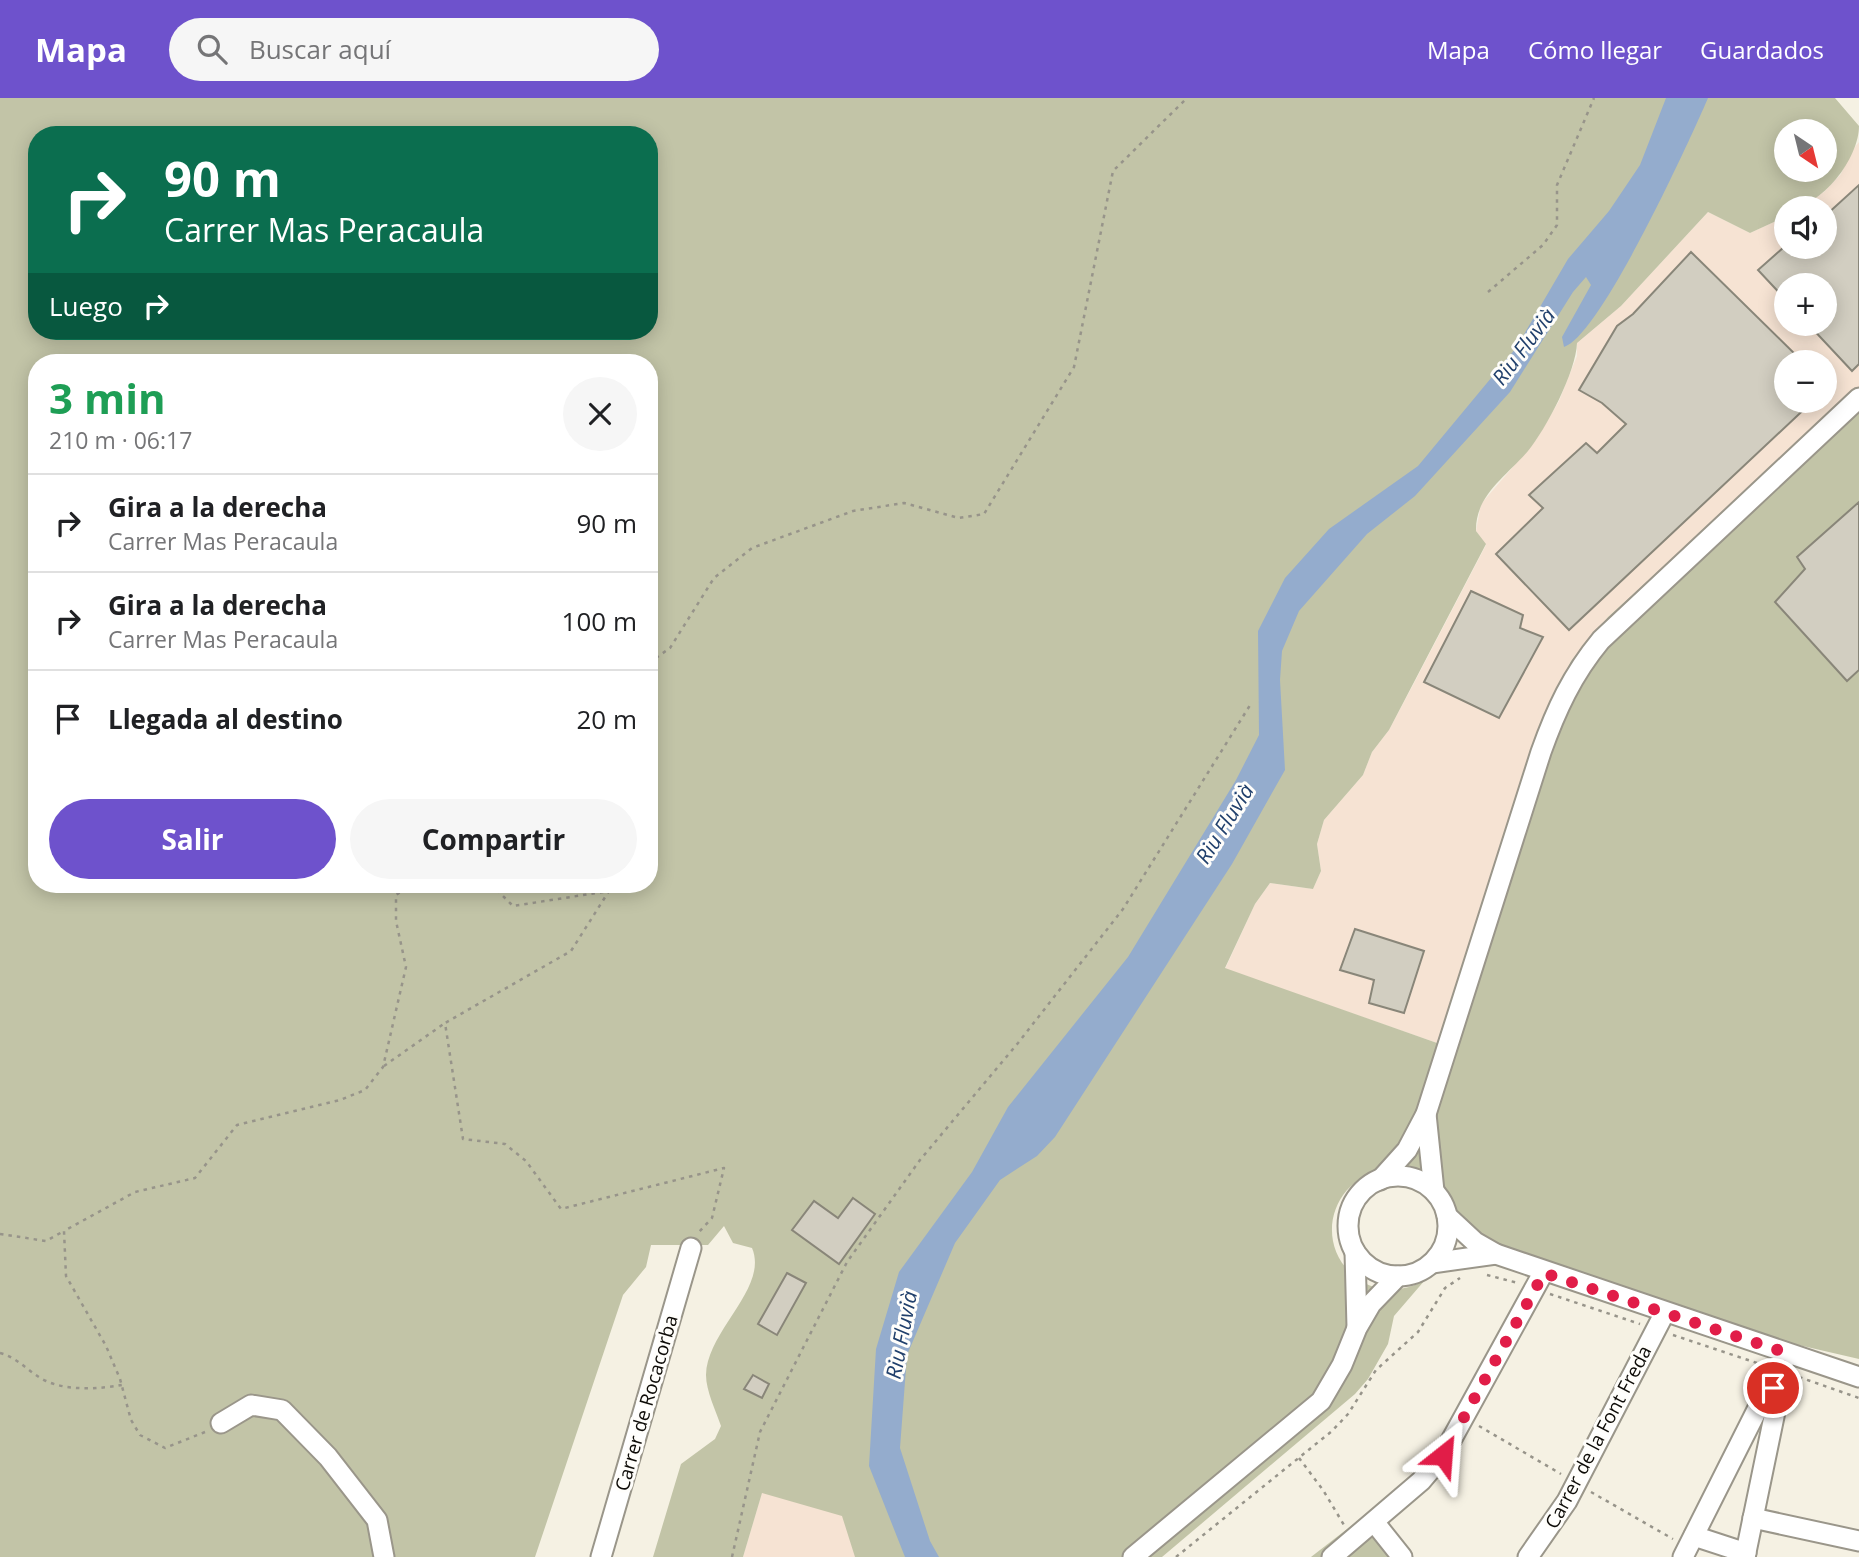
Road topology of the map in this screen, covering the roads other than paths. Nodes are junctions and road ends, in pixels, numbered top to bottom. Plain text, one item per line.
1 (1859, 398) edge
2 (1426, 1115) junction
3 (1380, 1180) junction
4 (1434, 1191) junction
5 (1447, 1216) junction
6 (691, 1248) road end
7 (1355, 1252) junction
8 (1496, 1254) junction
9 (1432, 1262) junction
10 (1544, 1273) junction
11 (1398, 1276) junction
12 (1664, 1314) junction
13 (1357, 1328) junction
14 (1784, 1352) junction
15 (1859, 1377) edge
16 (1782, 1378) junction
17 (220, 1423) road end
18 (1753, 1518) junction
19 (1374, 1523) junction
20 (1694, 1536) junction
21 (1859, 1541) edge
22 (1745, 1555) edge
23 (384, 1557) edge
24 (601, 1557) edge
25 (1133, 1557) edge
26 (1332, 1557) edge
27 (1402, 1557) edge
28 (1528, 1557) edge
29 (1683, 1557) edge

1 - 2 street
2 - 3 street
2 - 4 street
3 - 4 street
3 - 7 street
4 - 5 street
5 - 8 street
5 - 9 street
6 - 24 street, Carrer de Rocacorba
7 - 11 street
7 - 13 street
8 - 9 street
8 - 10 street
9 - 11 street
10 - 12 street
10 - 19 street
11 - 13 street
12 - 14 street
12 - 28 street, Carrer de la Font Freda
13 - 25 street
14 - 15 street
14 - 16 street
16 - 18 street
16 - 20 street
17 - 23 street
18 - 21 street
18 - 22 street
19 - 26 street
19 - 27 street
20 - 22 street
20 - 29 street

